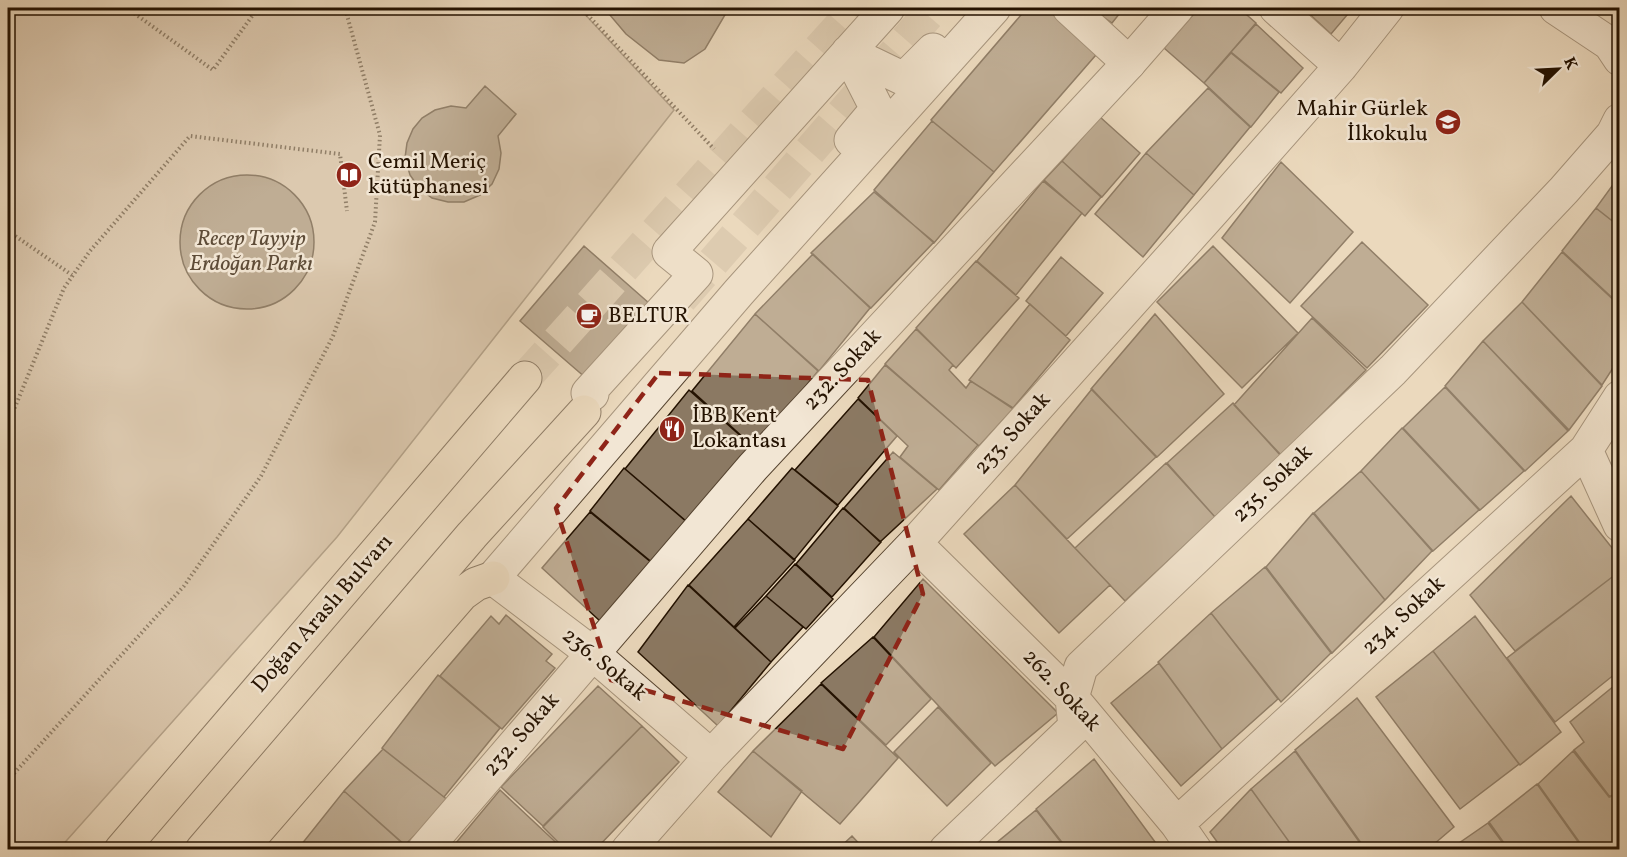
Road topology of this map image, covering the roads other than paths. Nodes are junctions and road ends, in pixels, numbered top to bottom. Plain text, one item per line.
1 (888, 8) edge
2 (974, 8) edge
3 (994, 8) edge
4 (1069, 8) edge
5 (1177, 8) edge
6 (1276, 8) edge
7 (1388, 8) edge
8 (1556, 8) edge
9 (849, 52) junction
10 (1620, 59) edge
11 (1129, 63) junction
12 (1341, 66) junction
13 (1620, 120) edge
14 (683, 237) junction
15 (708, 261) dead end
16 (739, 292) junction
17 (525, 378) tunnel mouth
18 (1620, 397) edge
19 (588, 403) joint
20 (1586, 450) junction
21 (1620, 525) edge
22 (915, 543) junction
23 (493, 578) junction
24 (592, 654) junction
25 (1072, 698) junction
26 (711, 756) junction
27 (1186, 837) edge
28 (121, 849) edge
29 (202, 849) edge
30 (240, 849) edge
31 (424, 849) edge
32 (628, 849) edge
33 (946, 849) edge

1 - 9 street
2 - 9 street
3 - 16 street
4 - 11 street
5 - 11 street, 232. Sokak
6 - 12 street
7 - 12 street, 233. Sokak
8 - 10 street
9 - 14 street
9 - 16 street
11 - 24 street, 232. Sokak
12 - 22 street, 233. Sokak
13 - 25 street, 235. Sokak
14 - 15 street
14 - 19 street
16 - 23 street
17 - 28 main road, Doğan Araslı Bulvarı
18 - 20 street, 234. Sokak
19 - 29 main road
20 - 21 street
20 - 27 street, 234. Sokak
22 - 25 street, 262. Sokak
22 - 26 street, 233. Sokak
23 - 24 street, 236. Sokak
23 - 30 main road
24 - 26 street, 236. Sokak
24 - 31 street, 232. Sokak
25 - 27 street, 262. Sokak
25 - 33 street, 235. Sokak
26 - 32 street, 233. Sokak

